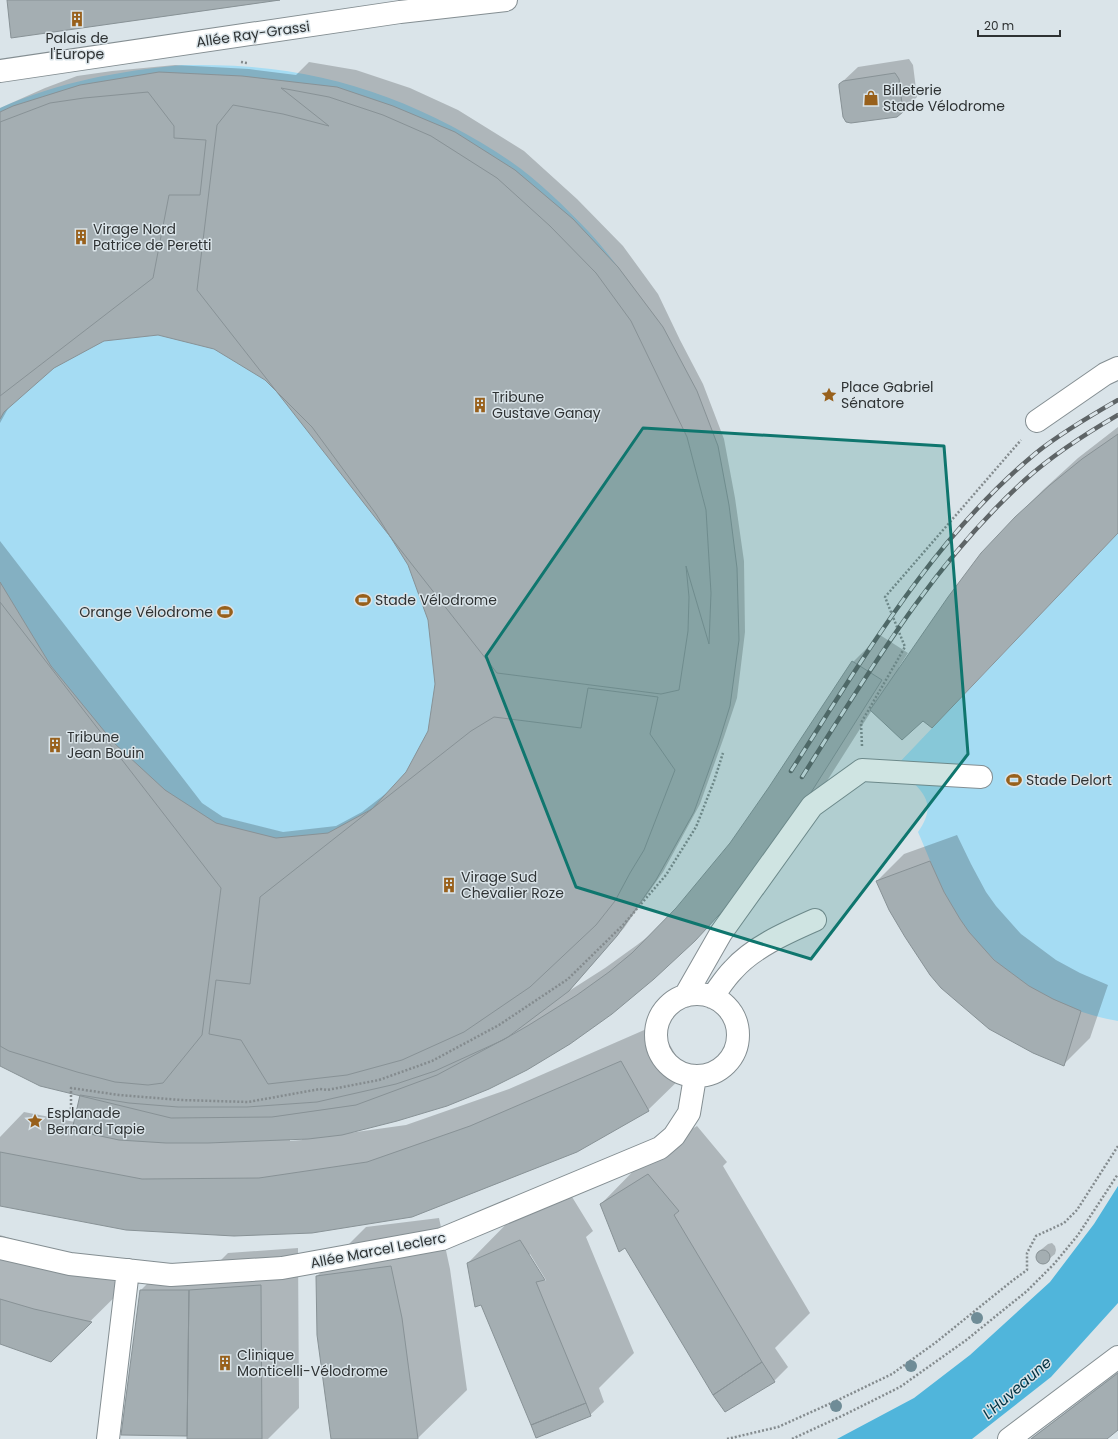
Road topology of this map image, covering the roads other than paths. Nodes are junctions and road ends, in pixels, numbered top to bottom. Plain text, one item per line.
1 (506, 0) edge
2 (399, 6) edge
3 (0, 70) edge
4 (1118, 368) edge
5 (1038, 421) road end
6 (981, 777) dead end
7 (815, 920) dead end
8 (685, 996) junction
9 (712, 997) junction
10 (695, 1077) junction
11 (0, 1248) edge
12 (128, 1270) junction
13 (1118, 1357) edge
14 (108, 1439) edge
15 (1009, 1439) edge

1 - 2 street, Allée Ray-Grassi
2 - 3 street, Allée Ray-Grassi
4 - 5 street
6 - 8 street
7 - 9 street
8 - 9 street
8 - 10 street
9 - 10 street
10 - 12 street, Allée Marcel Leclerc
11 - 12 street, Allée Marcel Leclerc
12 - 14 street
13 - 15 street

